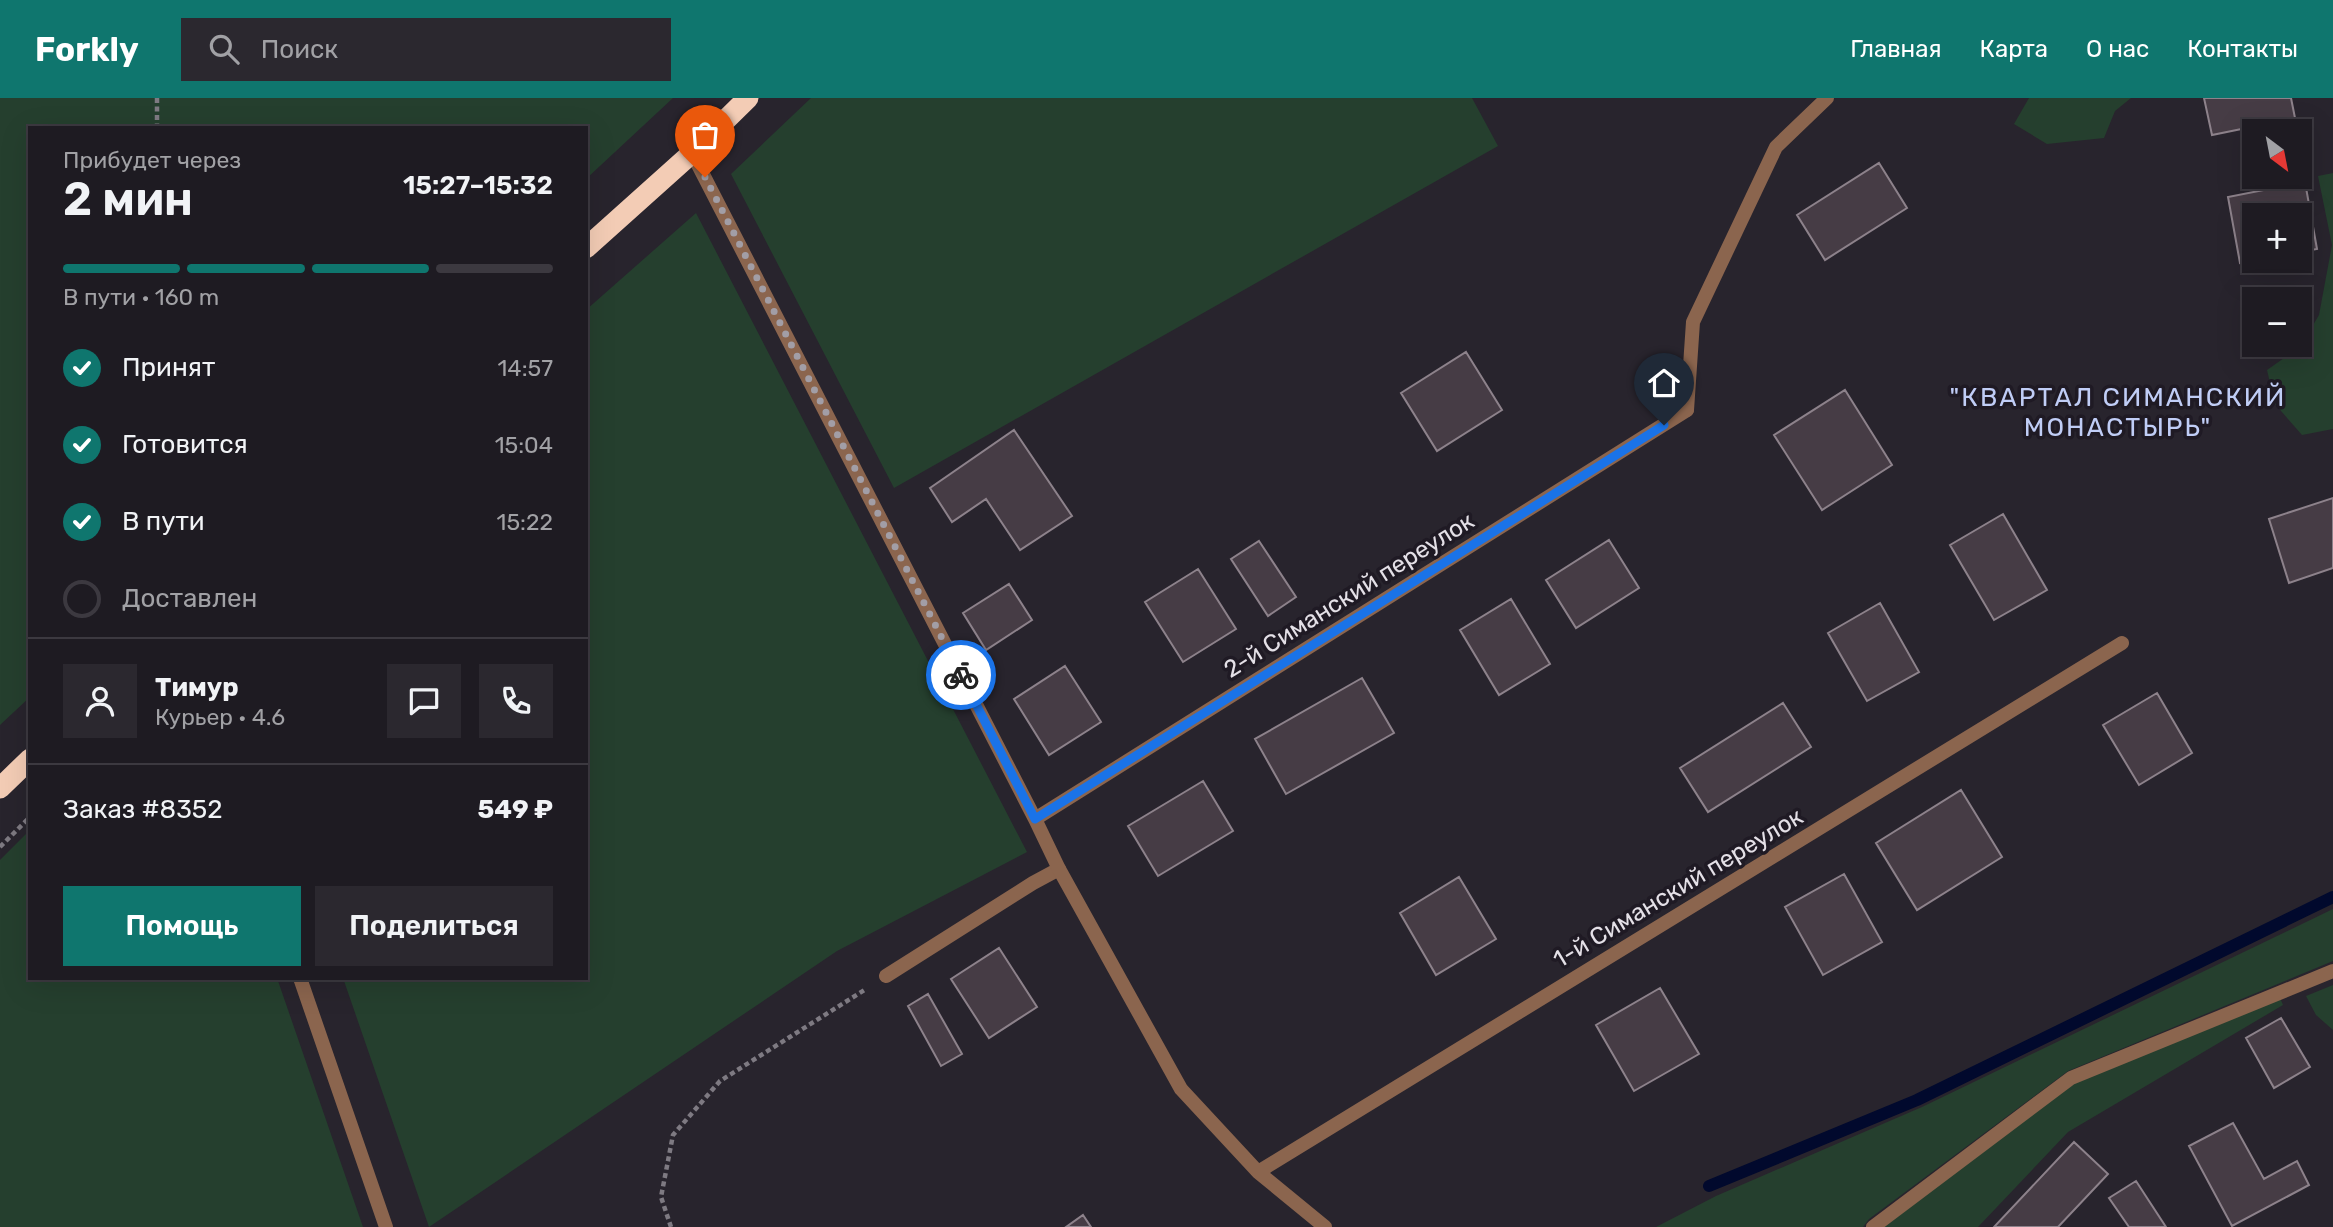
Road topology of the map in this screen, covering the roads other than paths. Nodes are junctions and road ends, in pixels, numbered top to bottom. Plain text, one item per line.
1 (748, 98) edge
2 (1827, 98) edge
3 (692, 153) junction
4 (588, 246) edge
5 (2122, 643) dead end
6 (28, 761) edge
7 (0, 788) edge
8 (1035, 819) junction
9 (1059, 869) junction
10 (2333, 971) edge
11 (886, 976) road end
12 (301, 980) edge
13 (1258, 1172) junction
14 (386, 1227) edge
15 (1325, 1227) edge
16 (1873, 1227) edge

1 - 3 highway
2 - 8 street, 2-й Симанский переулок
3 - 4 highway
3 - 8 street
5 - 13 street, 1-й Симанский переулок
6 - 7 highway
8 - 9 street
9 - 11 street
9 - 13 street
10 - 16 street
12 - 14 street
13 - 15 street

